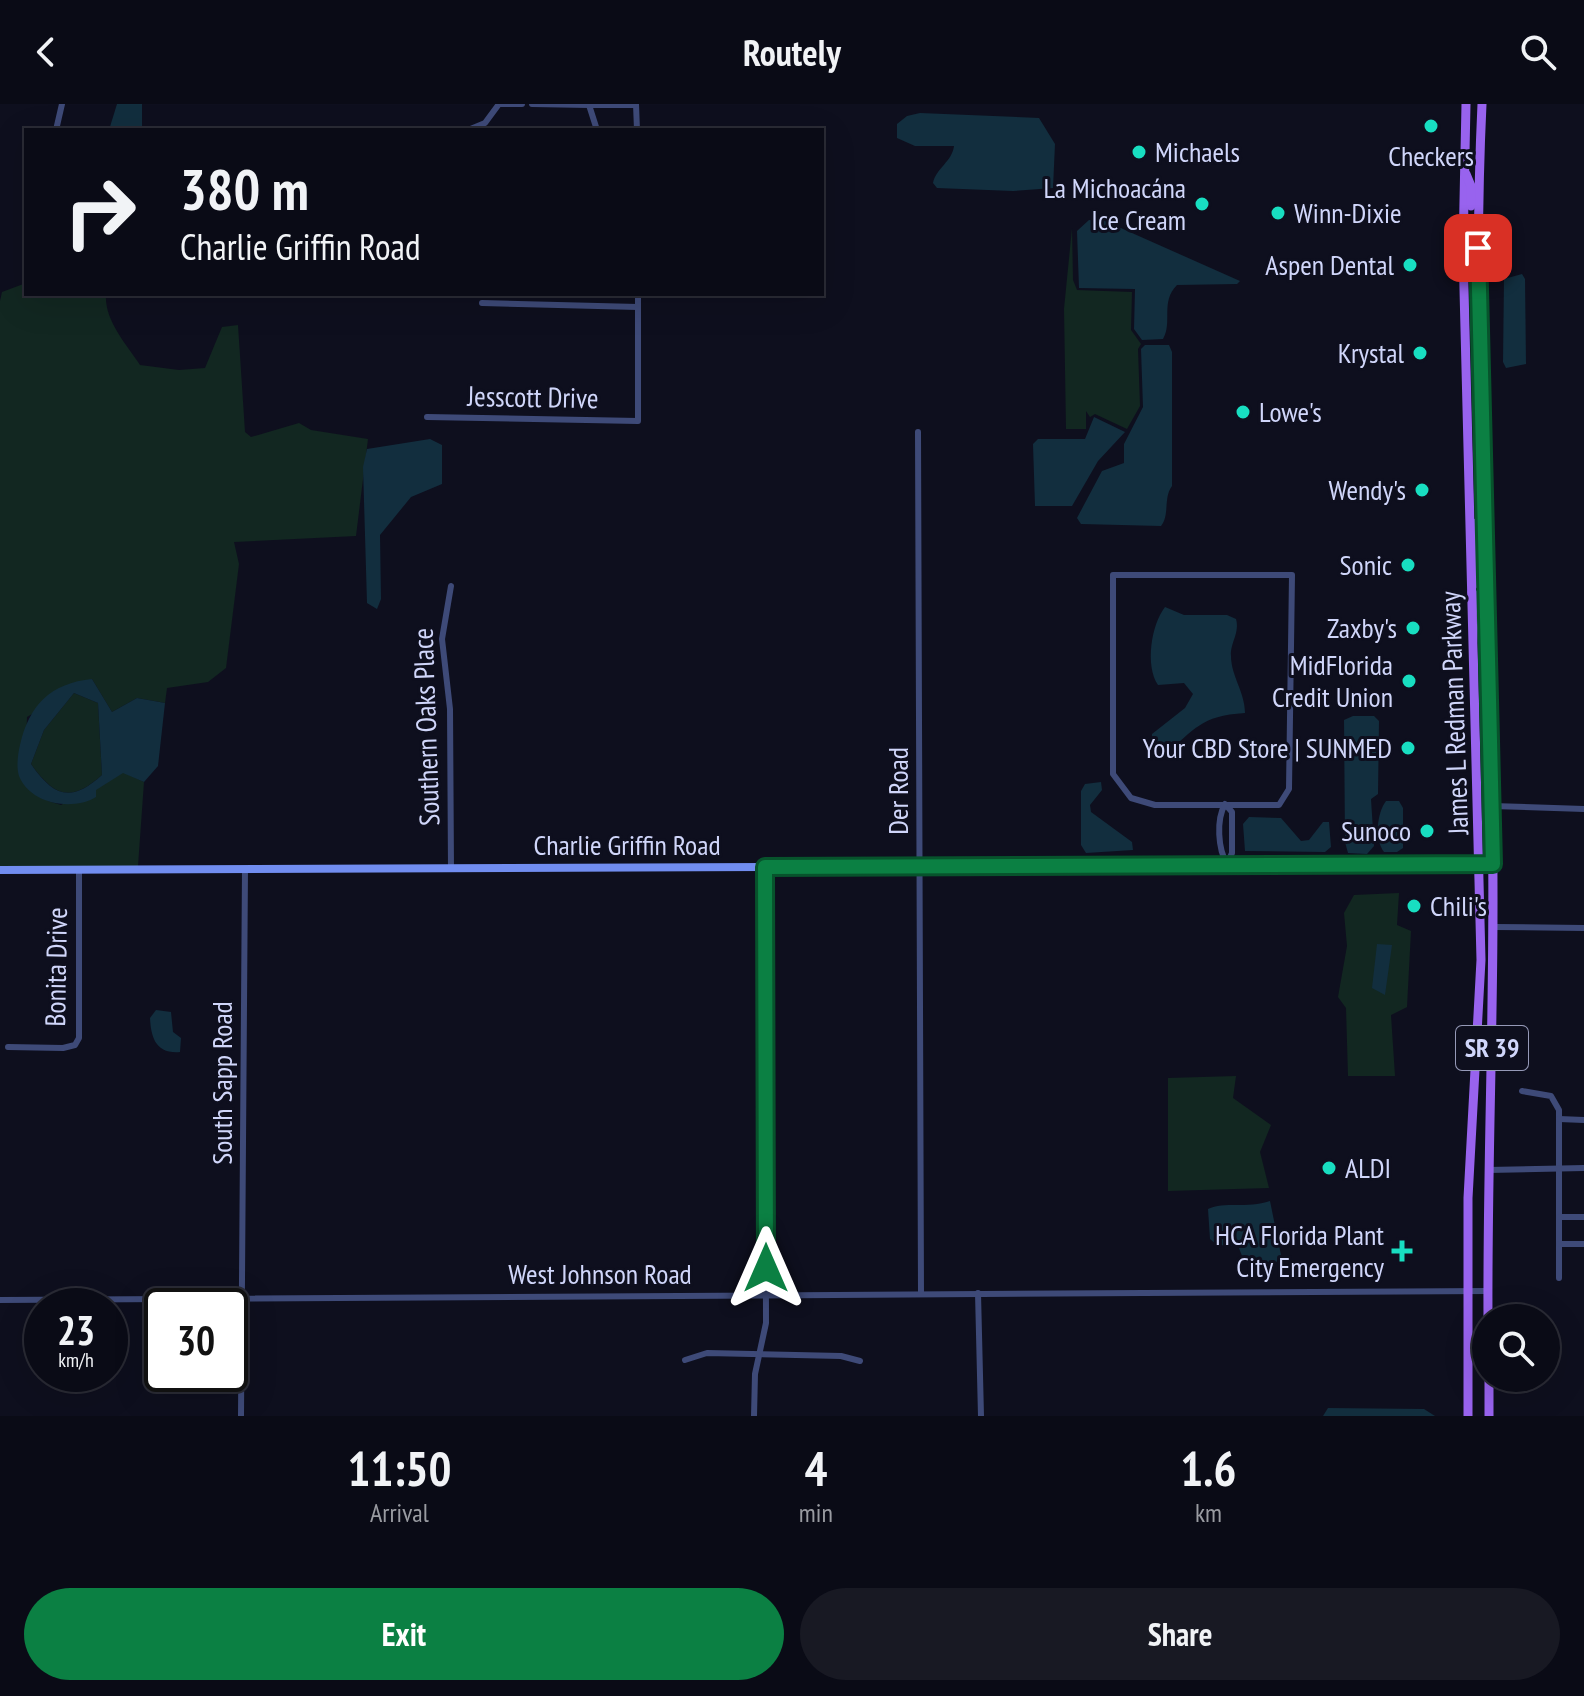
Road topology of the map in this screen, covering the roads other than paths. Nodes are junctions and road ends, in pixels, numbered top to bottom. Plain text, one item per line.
1 (62, 104) edge
2 (522, 104) edge
3 (532, 104) edge
4 (636, 104) edge
5 (1482, 104) edge
6 (589, 105) edge
7 (1466, 106) edge
8 (56, 128) edge
9 (473, 128) edge
10 (596, 128) edge
11 (637, 128) edge
12 (1464, 173) junction
13 (1478, 177) junction
14 (1478, 273) junction
15 (638, 296) edge
16 (482, 303) dead end
17 (638, 307) junction
18 (427, 417) dead end
19 (918, 432) dead end
20 (1470, 501) junction
21 (451, 586) dead end
22 (1486, 591) junction
23 (1472, 592) junction
24 (1489, 691) junction
25 (1225, 804) junction
26 (1492, 806) junction
27 (1584, 809) edge
28 (1227, 864) junction
29 (1480, 864) junction
30 (1493, 864) junction
31 (920, 865) junction
32 (765, 867) junction
33 (451, 868) junction
34 (245, 869) junction
35 (0, 870) edge
36 (79, 870) junction
37 (1494, 927) junction
38 (1584, 928) edge
39 (8, 1047) dead end
40 (1522, 1091) dead end
41 (1559, 1119) junction
42 (1584, 1120) edge
43 (1559, 1168) junction
44 (1584, 1168) edge
45 (1487, 1170) junction
46 (1559, 1217) junction
47 (1584, 1217) edge
48 (1559, 1244) junction
49 (1584, 1244) edge
50 (1559, 1278) dead end
51 (244, 1288) edge
52 (1467, 1291) junction
53 (1488, 1291) junction
54 (978, 1293) junction
55 (921, 1294) junction
56 (248, 1297) edge
57 (766, 1297) junction
58 (144, 1298) edge
59 (0, 1300) edge
60 (1488, 1304) edge
61 (759, 1353) junction
62 (685, 1360) dead end
63 (860, 1361) dead end
64 (241, 1392) edge
65 (1489, 1392) edge
66 (241, 1416) edge
67 (754, 1416) edge
68 (981, 1416) edge
69 (1468, 1416) edge
70 (1489, 1416) edge

1 - 8 street
2 - 9 street
3 - 6 street
4 - 6 street
4 - 11 street
5 - 13 main road, James L Redman Parkway / SR 39
6 - 10 street
7 - 12 main road, James L Redman Parkway / SR 39
7 - 13 main road
12 - 14 main road
12 - 20 main road, James L Redman Parkway / SR 39
13 - 14 main road, James L Redman Parkway / SR 39
14 - 22 main road, James L Redman Parkway / SR 39
15 - 17 street
16 - 17 street
17 - 18 street, Jesscott Drive
19 - 31 street, Der Road
20 - 22 main road
20 - 23 main road, James L Redman Parkway / SR 39
21 - 33 street, Southern Oaks Place
22 - 24 main road, James L Redman Parkway / SR 39
23 - 24 main road
23 - 29 main road, James L Redman Parkway / SR 39
24 - 26 main road, James L Redman Parkway / SR 39
25 - 25 street
25 - 28 street
25 - 28 street
26 - 27 street
26 - 30 main road, James L Redman Parkway / SR 39
28 - 29 street, Charlie Griffin Road
28 - 31 street, Charlie Griffin Road
29 - 30 street, Charlie Griffin Road
29 - 52 main road, James L Redman Parkway / SR 39
30 - 37 main road, James L Redman Parkway / SR 39
31 - 32 street, Charlie Griffin Road
31 - 55 street, Der Road
32 - 33 street, Charlie Griffin Road
32 - 57 street
33 - 34 street, Charlie Griffin Road
34 - 36 street, Charlie Griffin Road
34 - 51 street, South Sapp Road
35 - 36 street, Charlie Griffin Road
36 - 39 street, Bonita Drive
37 - 38 street
37 - 45 main road, James L Redman Parkway / SR 39
40 - 41 street
41 - 42 street
41 - 43 street
43 - 44 street
43 - 45 street
43 - 46 street
45 - 53 main road, James L Redman Parkway / SR 39
46 - 47 street
46 - 48 street
48 - 49 street
48 - 50 street
52 - 53 street, West Johnson Road
52 - 54 street, West Johnson Road
52 - 69 main road, James L Redman Parkway / SR 39
53 - 60 main road, James L Redman Parkway / SR 39
54 - 55 street, West Johnson Road
54 - 68 street
55 - 57 street, West Johnson Road
56 - 57 street, West Johnson Road
57 - 61 street
58 - 59 street, West Johnson Road
61 - 62 street
61 - 63 street
61 - 67 street
64 - 66 street, South Sapp Road
65 - 70 main road

